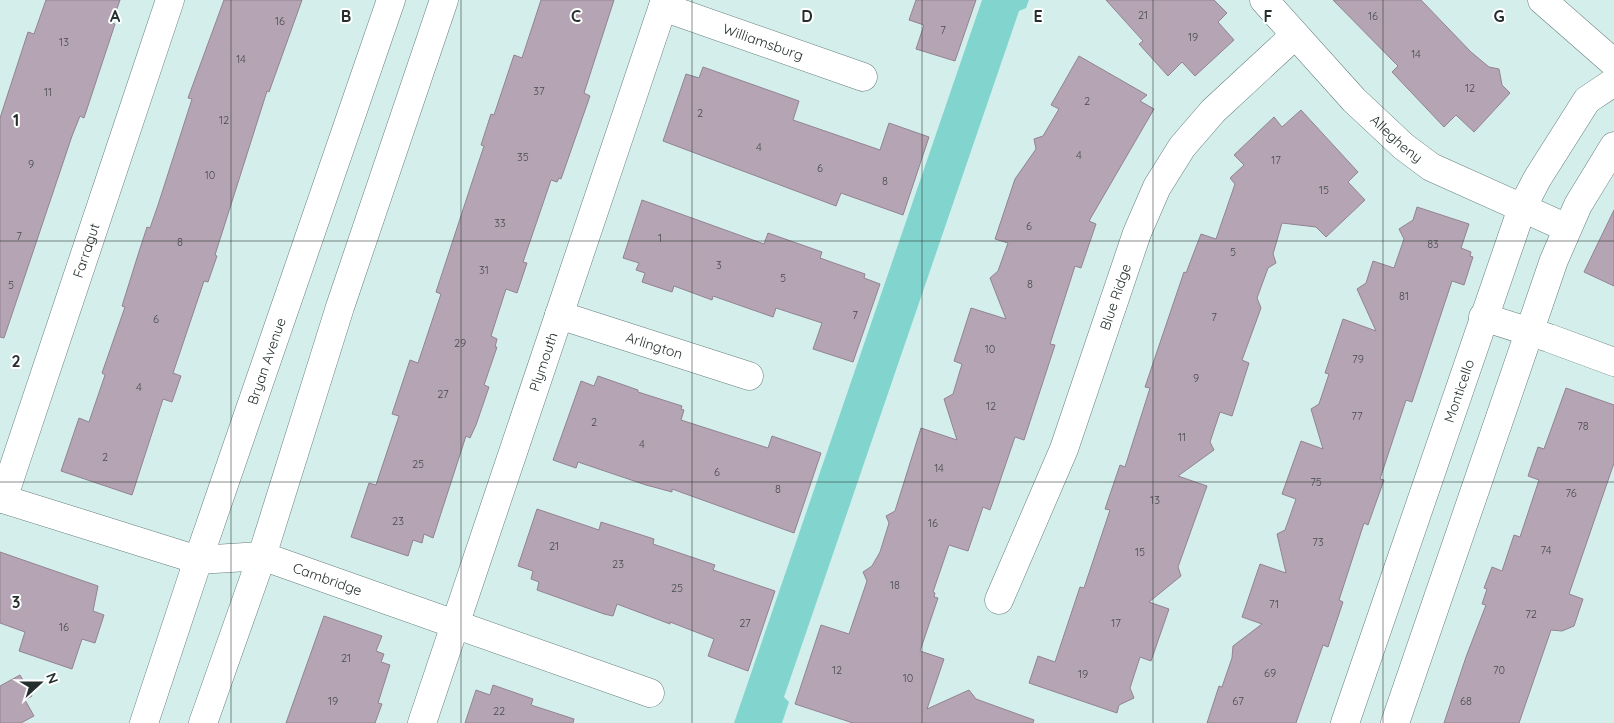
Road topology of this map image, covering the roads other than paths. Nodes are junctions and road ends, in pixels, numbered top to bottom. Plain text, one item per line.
1 (170, 0) edge
2 (391, 0) edge
3 (444, 0) edge
4 (1264, 0) edge
5 (1542, 0) edge
6 (664, 4) edge
7 (1296, 35) junction
8 (1614, 63) edge
9 (863, 76) dead end
10 (1614, 82) edge
11 (1614, 146) edge
12 (1522, 208) junction
13 (1567, 228) junction
14 (559, 315) junction
15 (1483, 317) junction
16 (1528, 331) junction
17 (1614, 362) edge
18 (749, 376) dead end
19 (2, 499) edge
20 (262, 556) junction
21 (198, 560) junction
22 (999, 600) dead end
23 (455, 623) junction
24 (650, 693) dead end
25 (144, 723) edge
26 (203, 723) edge
27 (422, 723) edge
28 (1345, 723) edge
29 (1395, 723) edge

1 - 19 street, Farragut
2 - 21 street, Bryan Avenue
3 - 20 street
4 - 7 street, Allegheny
5 - 8 street
6 - 9 street, Williamsburg
6 - 14 street, Plymouth
7 - 12 street, Allegheny
7 - 22 street, Blue Ridge
10 - 12 street, Monticello
11 - 13 street
12 - 13 street, Allegheny
12 - 15 street, Monticello
13 - 16 street
14 - 18 street, Arlington
14 - 23 street, Plymouth
15 - 16 street
15 - 28 street, Monticello
16 - 17 street
16 - 29 street
19 - 21 street, Cambridge
20 - 21 street, Cambridge
20 - 23 street, Cambridge
20 - 26 street
21 - 25 street, Bryan Avenue
23 - 24 street, Cambridge
23 - 27 street, Plymouth

